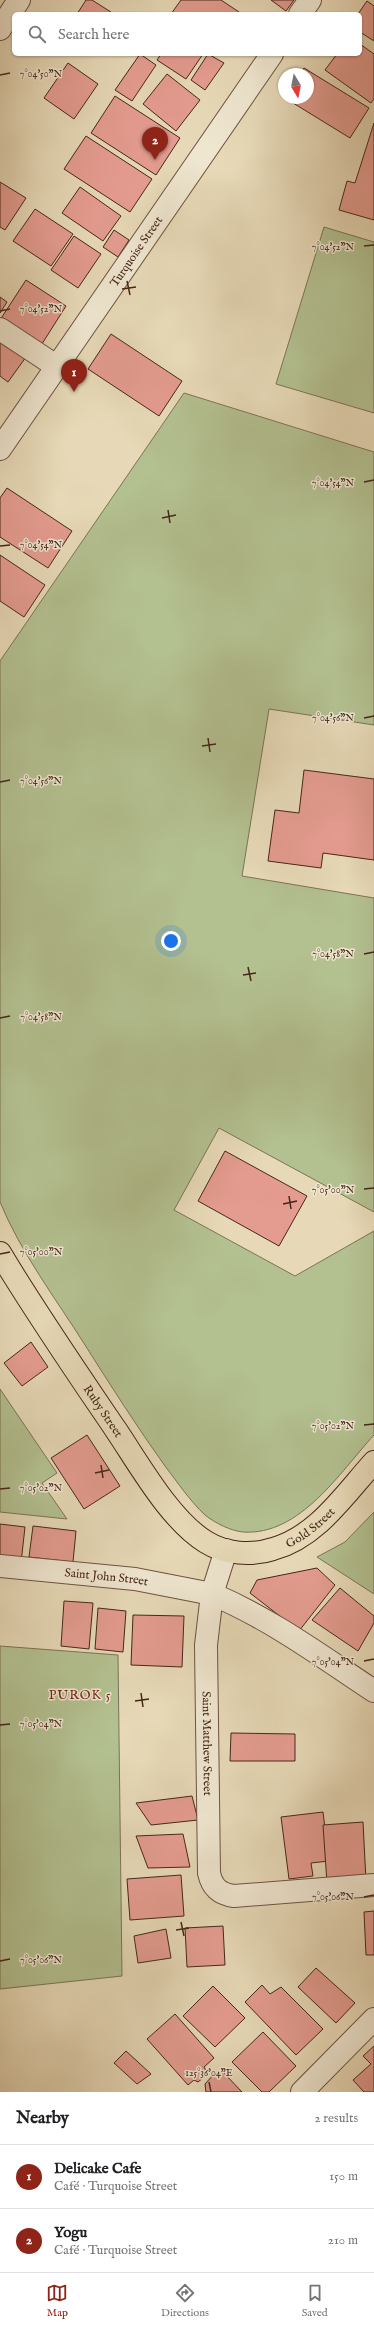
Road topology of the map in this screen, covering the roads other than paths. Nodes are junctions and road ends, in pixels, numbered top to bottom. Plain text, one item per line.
1 (20, 0) edge
2 (310, 0) edge
3 (301, 12) edge
4 (0, 29) edge
5 (271, 56) edge
6 (0, 329) edge
7 (56, 366) junction
8 (0, 449) edge
9 (0, 1253) edge
10 (374, 1462) edge
11 (226, 1550) junction
12 (0, 1566) edge
13 (212, 1594) junction
14 (374, 1691) edge
15 (374, 1885) edge
16 (374, 2019) edge
17 (302, 2092) edge

1 - 4 street
2 - 3 street
5 - 7 street, Turquoise Street
6 - 7 street
7 - 8 street, Turquoise Street
9 - 11 main road, Ruby Street
10 - 11 main road, Gold Street
11 - 13 street, Saint Matthew Street
12 - 13 street, Saint John Street
13 - 14 street, Saint John Street
13 - 15 street, Saint Matthew Street
16 - 17 street

